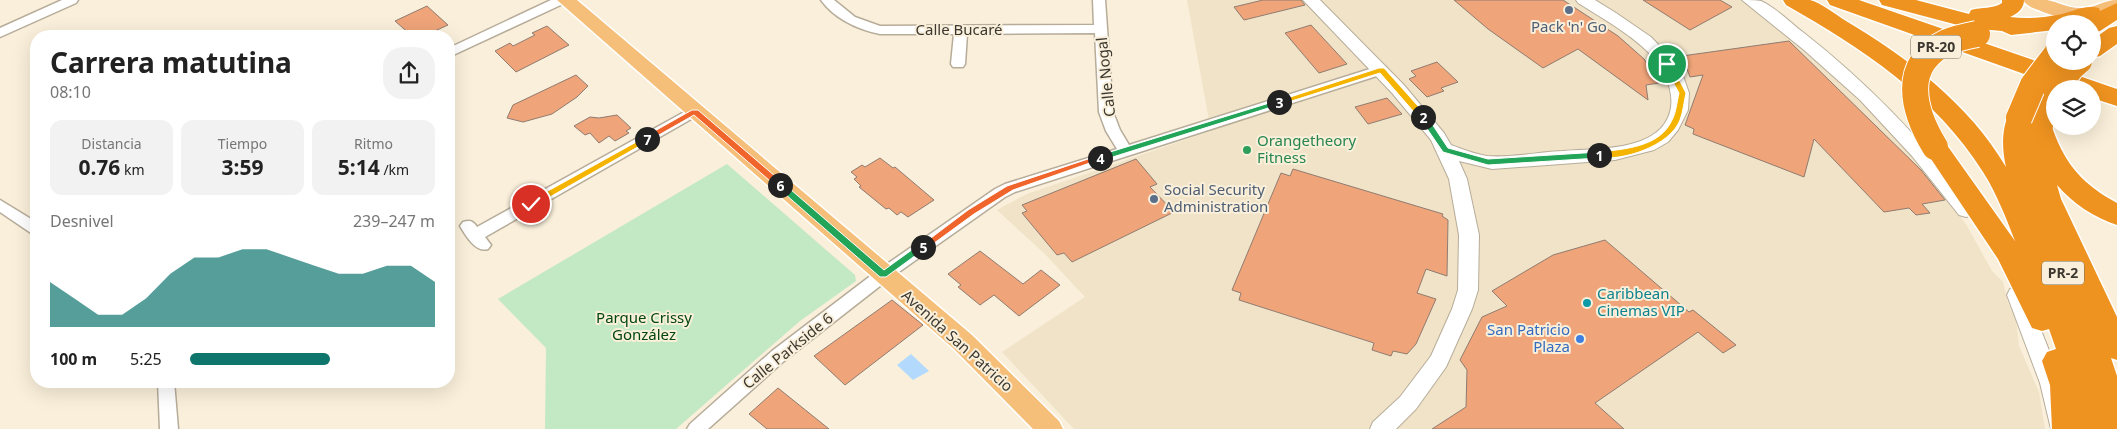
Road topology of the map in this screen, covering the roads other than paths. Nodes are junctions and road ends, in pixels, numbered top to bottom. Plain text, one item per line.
1 (72, 0) edge
2 (561, 0) edge
3 (566, 0) edge
4 (827, 0) edge
5 (1099, 0) edge
6 (1311, 0) edge
7 (1584, 0) edge
8 (1750, 0) edge
9 (1786, 0) edge
10 (1794, 0) edge
11 (1838, 0) edge
12 (2013, 0) edge
13 (2032, 0) edge
14 (1899, 3) edge
15 (2117, 3) edge
16 (1816, 7) edge
17 (2117, 10) edge
18 (2078, 15) edge
19 (2099, 15) edge
20 (2101, 16) edge
21 (2046, 23) edge
22 (2028, 26) junction
23 (1101, 29) junction
24 (962, 30) junction
25 (0, 33) edge
26 (2117, 33) edge
27 (2101, 44) edge
28 (455, 50) edge
29 (958, 64) dead end
30 (2046, 67) edge
31 (1381, 70) junction
32 (2053, 80) edge
33 (2056, 80) edge
34 (2101, 94) edge
35 (2117, 98) edge
36 (2101, 100) edge
37 (2046, 104) edge
38 (2117, 108) edge
39 (695, 111) junction
40 (2030, 123) junction
41 (1126, 150) junction
42 (1446, 150) junction
43 (1488, 162) junction
44 (1458, 179) junction
45 (0, 205) edge
46 (2117, 215) edge
47 (30, 225) edge
48 (476, 235) dead end
49 (883, 275) junction
50 (2117, 348) edge
51 (166, 388) edge
52 (169, 429) edge
53 (696, 429) edge
54 (1050, 429) edge
55 (1381, 429) edge
56 (2062, 429) edge
57 (2067, 429) edge
58 (2092, 429) edge
59 (2115, 429) edge

1 - 25 street
2 - 28 street
3 - 39 main road, Avenida San Patricio
4 - 24 street, Calle Bucaré
5 - 23 street, Calle Nogal
6 - 31 street
7 - 43 street
8 - 56 street
9 - 16 highway
10 - 16 highway
11 - 33 highway, PR-20
12 - 14 highway
13 - 18 main road
14 - 22 highway
15 - 19 main road
16 - 32 highway, PR-20
16 - 58 highway
17 - 20 highway
21 - 22 highway
22 - 57 highway, bridge
23 - 24 street, Calle Bucaré
23 - 41 street, Calle Nogal
24 - 29 street
26 - 27 highway
30 - 40 highway, PR-2, bridge
31 - 41 street, Calle Parkside 6
31 - 42 street
34 - 35 highway
36 - 38 highway
37 - 40 highway, PR-2
39 - 48 street
39 - 49 main road, Avenida San Patricio
40 - 46 highway
40 - 50 highway, PR-2
40 - 59 highway, PR-2
41 - 49 street, Calle Parkside 6
42 - 43 street
42 - 44 street
43 - 44 street
44 - 55 street
45 - 47 street
49 - 53 street, Calle Parkside 6
49 - 54 main road, Avenida San Patricio
51 - 52 street

